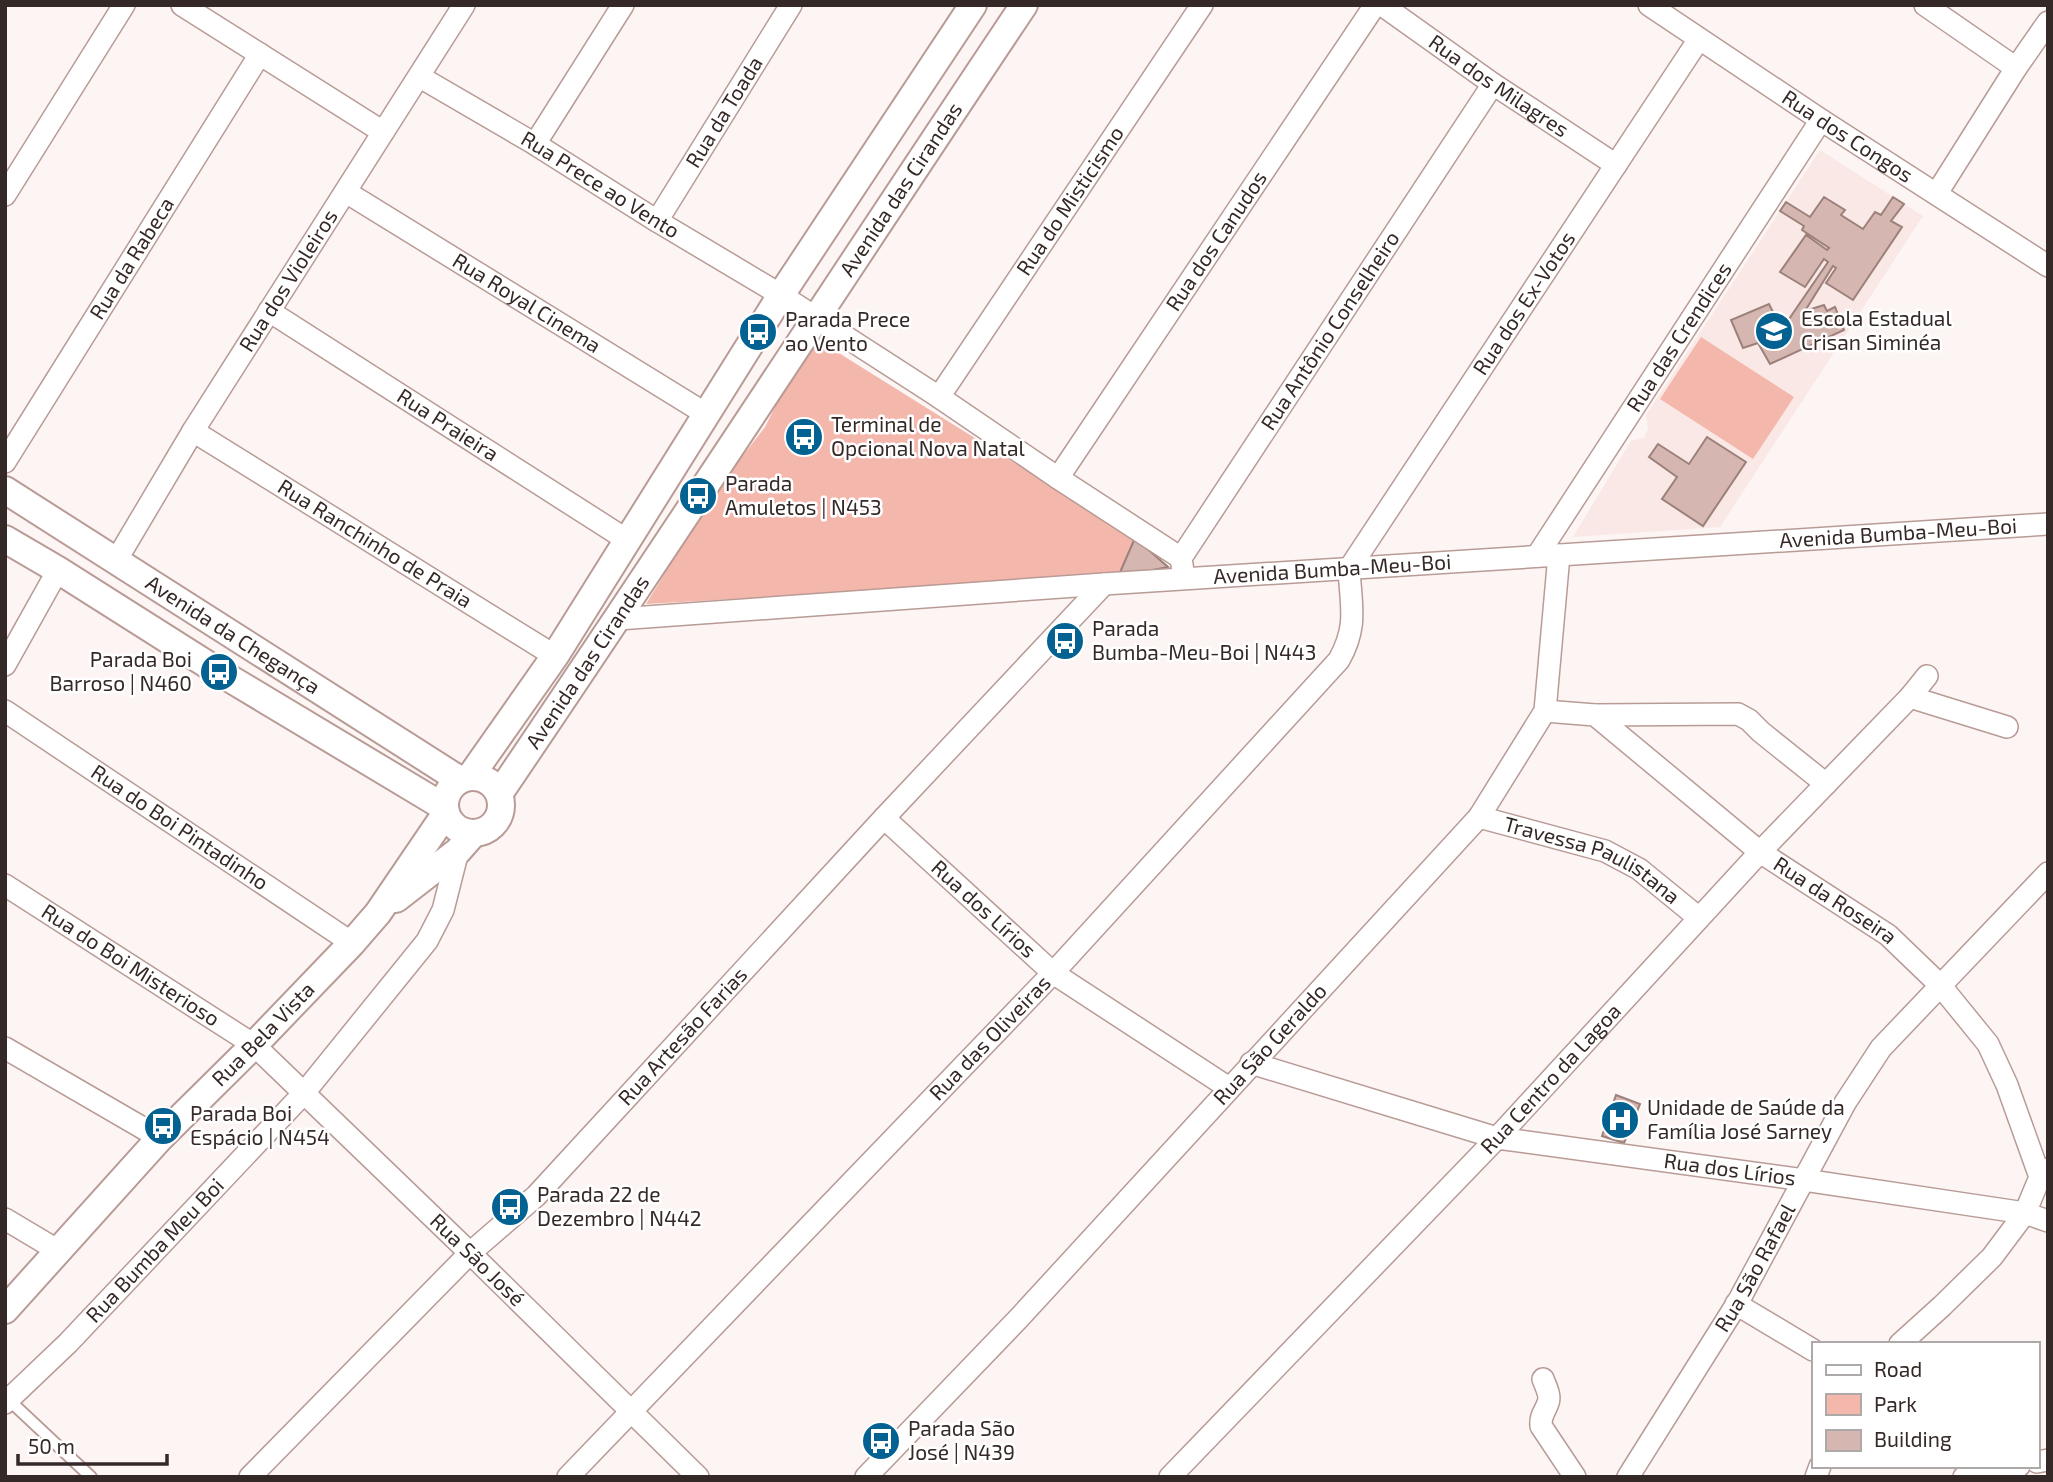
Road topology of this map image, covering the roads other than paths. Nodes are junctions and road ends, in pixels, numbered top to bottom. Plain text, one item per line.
1 (124, 5) edge
2 (182, 5) edge
3 (623, 5) edge
4 (791, 5) edge
5 (973, 5) edge
6 (1024, 5) edge
7 (1202, 5) edge
8 (1375, 5) edge
9 (1382, 5) edge
10 (1649, 5) edge
11 (1925, 5) edge
12 (459, 7) edge
13 (2048, 22) edge
14 (1699, 38) junction
15 (260, 54) junction
16 (2016, 68) junction
17 (420, 77) junction
18 (1493, 84) junction
19 (1821, 120) junction
20 (383, 132) junction
21 (535, 144) junction
22 (1616, 165) junction
23 (346, 192) junction
24 (1937, 193) junction
25 (5, 195) edge
26 (657, 221) junction
27 (2048, 266) edge
28 (781, 295) junction
29 (269, 310) junction
30 (815, 318) junction
31 (939, 397) junction
32 (706, 414) junction
33 (193, 431) junction
34 (5, 462) edge
35 (1058, 478) junction
36 (5, 489) edge
37 (2048, 524) edge
38 (5, 539) edge
39 (627, 540) junction
40 (1559, 555) junction
41 (1537, 556) junction
42 (1181, 558) junction
43 (117, 560) junction
44 (1349, 569) junction
45 (69, 577) junction
46 (1184, 580) junction
47 (1104, 584) junction
48 (111, 603) junction
49 (618, 619) junction
50 (555, 656) junction
51 (5, 665) edge
52 (1927, 676) dead end
53 (1910, 697) junction
54 (5, 711) edge
55 (1545, 711) junction
56 (1595, 715) junction
57 (2007, 727) dead end
58 (465, 778) junction
59 (1826, 784) junction
60 (499, 794) junction
61 (445, 810) junction
62 (1479, 817) junction
63 (884, 818) junction
64 (465, 842) junction
65 (1760, 852) junction
66 (2048, 873) edge
67 (5, 885) edge
68 (379, 913) junction
69 (1699, 918) junction
70 (352, 943) junction
71 (1053, 973) junction
72 (1940, 985) junction
73 (254, 1045) junction
74 (5, 1048) edge
75 (1251, 1063) junction
76 (1228, 1088) junction
77 (304, 1093) junction
78 (160, 1138) junction
79 (1497, 1138) junction
80 (2044, 1173) edge
81 (1804, 1180) junction
82 (2025, 1213) junction
83 (5, 1219) edge
84 (2048, 1221) edge
85 (57, 1250) junction
86 (470, 1252) junction
87 (1736, 1304) junction
88 (5, 1310) edge
89 (1902, 1342) edge
90 (1812, 1349) edge
91 (1543, 1380) dead end
92 (7, 1402) edge
93 (632, 1411) junction
94 (2009, 1468) edge
95 (91, 1477) edge
96 (250, 1477) edge
97 (568, 1477) edge
98 (698, 1477) edge
99 (866, 1477) edge
100 (1170, 1477) edge
101 (1575, 1477) edge
102 (1628, 1477) edge
103 (1964, 1477) edge

1 - 25 street
2 - 15 street
3 - 21 street
4 - 26 street, Rua da Toada
5 - 28 street, Avenida das Cirandas
6 - 30 street, Avenida das Cirandas
7 - 31 street, Rua do Misticismo
8 - 35 street, Rua dos Canudos
9 - 18 street, Rua dos Milagres
10 - 14 street, Rua dos Congos
11 - 16 street
12 - 17 street, Rua dos Violeiros
13 - 16 street
14 - 19 street, Rua dos Congos
14 - 22 street, Rua dos Ex-Votos
15 - 20 street
15 - 34 street, Rua da Rabeca
16 - 24 street
17 - 20 street, Rua dos Violeiros
17 - 21 street, Rua Prece ao Vento
18 - 22 street, Rua dos Milagres
18 - 42 street, Rua Antônio Conselheiro
19 - 24 street, Rua dos Congos
19 - 41 street, Rua das Crendices
20 - 23 street, Rua dos Violeiros
21 - 26 street, Rua Prece ao Vento
22 - 44 street, Rua dos Ex-Votos
23 - 29 street, Rua dos Violeiros
23 - 32 street, Rua Royal Cinema
24 - 27 street, Rua dos Congos
26 - 28 street, Rua Prece ao Vento
28 - 30 street, Rua Prece ao Vento
28 - 32 street, Avenida das Cirandas
29 - 33 street, Rua dos Violeiros
29 - 39 street, Rua Praieira
30 - 31 street, Rua Prece ao Vento
30 - 49 street, Avenida das Cirandas
31 - 35 street, Rua Prece ao Vento
32 - 39 street, Avenida das Cirandas
33 - 43 street, Rua dos Violeiros
33 - 50 street, Rua Ranchinho de Praia
35 - 42 street, Rua Prece ao Vento
36 - 43 street, Avenida da Chegança
37 - 40 street, Avenida Bumba-Meu-Boi
38 - 45 street, Avenida da Chegança
39 - 50 street, Avenida das Cirandas
40 - 41 street, Avenida Bumba-Meu-Boi
40 - 55 street, Rua São Geraldo
41 - 44 street, Avenida Bumba-Meu-Boi
42 - 46 street
43 - 45 street
43 - 48 street
43 - 58 street, Avenida da Chegança
44 - 46 street, Avenida Bumba-Meu-Boi
44 - 71 street, Rua das Oliveiras
45 - 48 street, Avenida da Chegança
45 - 51 street
46 - 47 street, Avenida Bumba-Meu-Boi
47 - 49 street, Avenida Bumba-Meu-Boi
47 - 63 street, Rua Artesão Farias
48 - 61 street, Avenida da Chegança
49 - 60 street, Avenida das Cirandas
50 - 58 street, Avenida das Cirandas
52 - 53 street, Rua Centro da Lagoa
53 - 57 street
53 - 59 street, Rua Centro da Lagoa
54 - 70 street, Rua do Boi Pintadinho
55 - 56 street
55 - 62 street, Rua São Geraldo
56 - 59 street
56 - 65 street, Rua da Roseira
58 - 60 street
58 - 61 street
59 - 65 street, Rua Centro da Lagoa
60 - 64 street
61 - 64 street
61 - 68 street
62 - 69 street, Travessa Paulistana
62 - 75 street, Rua São Geraldo
63 - 71 street, Rua dos Lírios
63 - 86 street, Rua Artesão Farias
64 - 68 street
64 - 77 street, Rua Bumba Meu Boi
65 - 69 street, Rua Centro da Lagoa
65 - 72 street, Rua da Roseira
66 - 72 street, Rua São Rafael
67 - 73 street, Rua do Boi Misterioso
68 - 70 street, Rua Bela Vista
69 - 79 street, Rua Centro da Lagoa
70 - 73 street, Rua Bela Vista
71 - 76 street, Rua dos Lírios
71 - 93 street, Rua das Oliveiras
72 - 80 street, Rua da Roseira
72 - 81 street, Rua São Rafael
73 - 77 street, Rua São José
73 - 78 street, Rua Bela Vista
74 - 78 street
75 - 76 street, Rua São Geraldo
75 - 79 street, Rua dos Lírios
76 - 99 street, Rua São Geraldo
77 - 86 street, Rua São José
77 - 92 street, Rua Bumba Meu Boi
78 - 85 street, Rua Bela Vista
79 - 81 street, Rua dos Lírios
79 - 100 street, Rua Centro da Lagoa
80 - 82 street
81 - 82 street, Rua dos Lírios
81 - 87 street, Rua São Rafael
82 - 84 street, Rua dos Lírios
82 - 89 street
83 - 85 street
85 - 88 street, Rua Bela Vista
86 - 93 street, Rua São José
86 - 96 street, Rua Artesão Farias
87 - 90 street
87 - 102 street, Rua São Rafael
91 - 101 street
92 - 95 lane
93 - 97 street, Rua das Oliveiras
93 - 98 street, Rua São José
94 - 103 street

